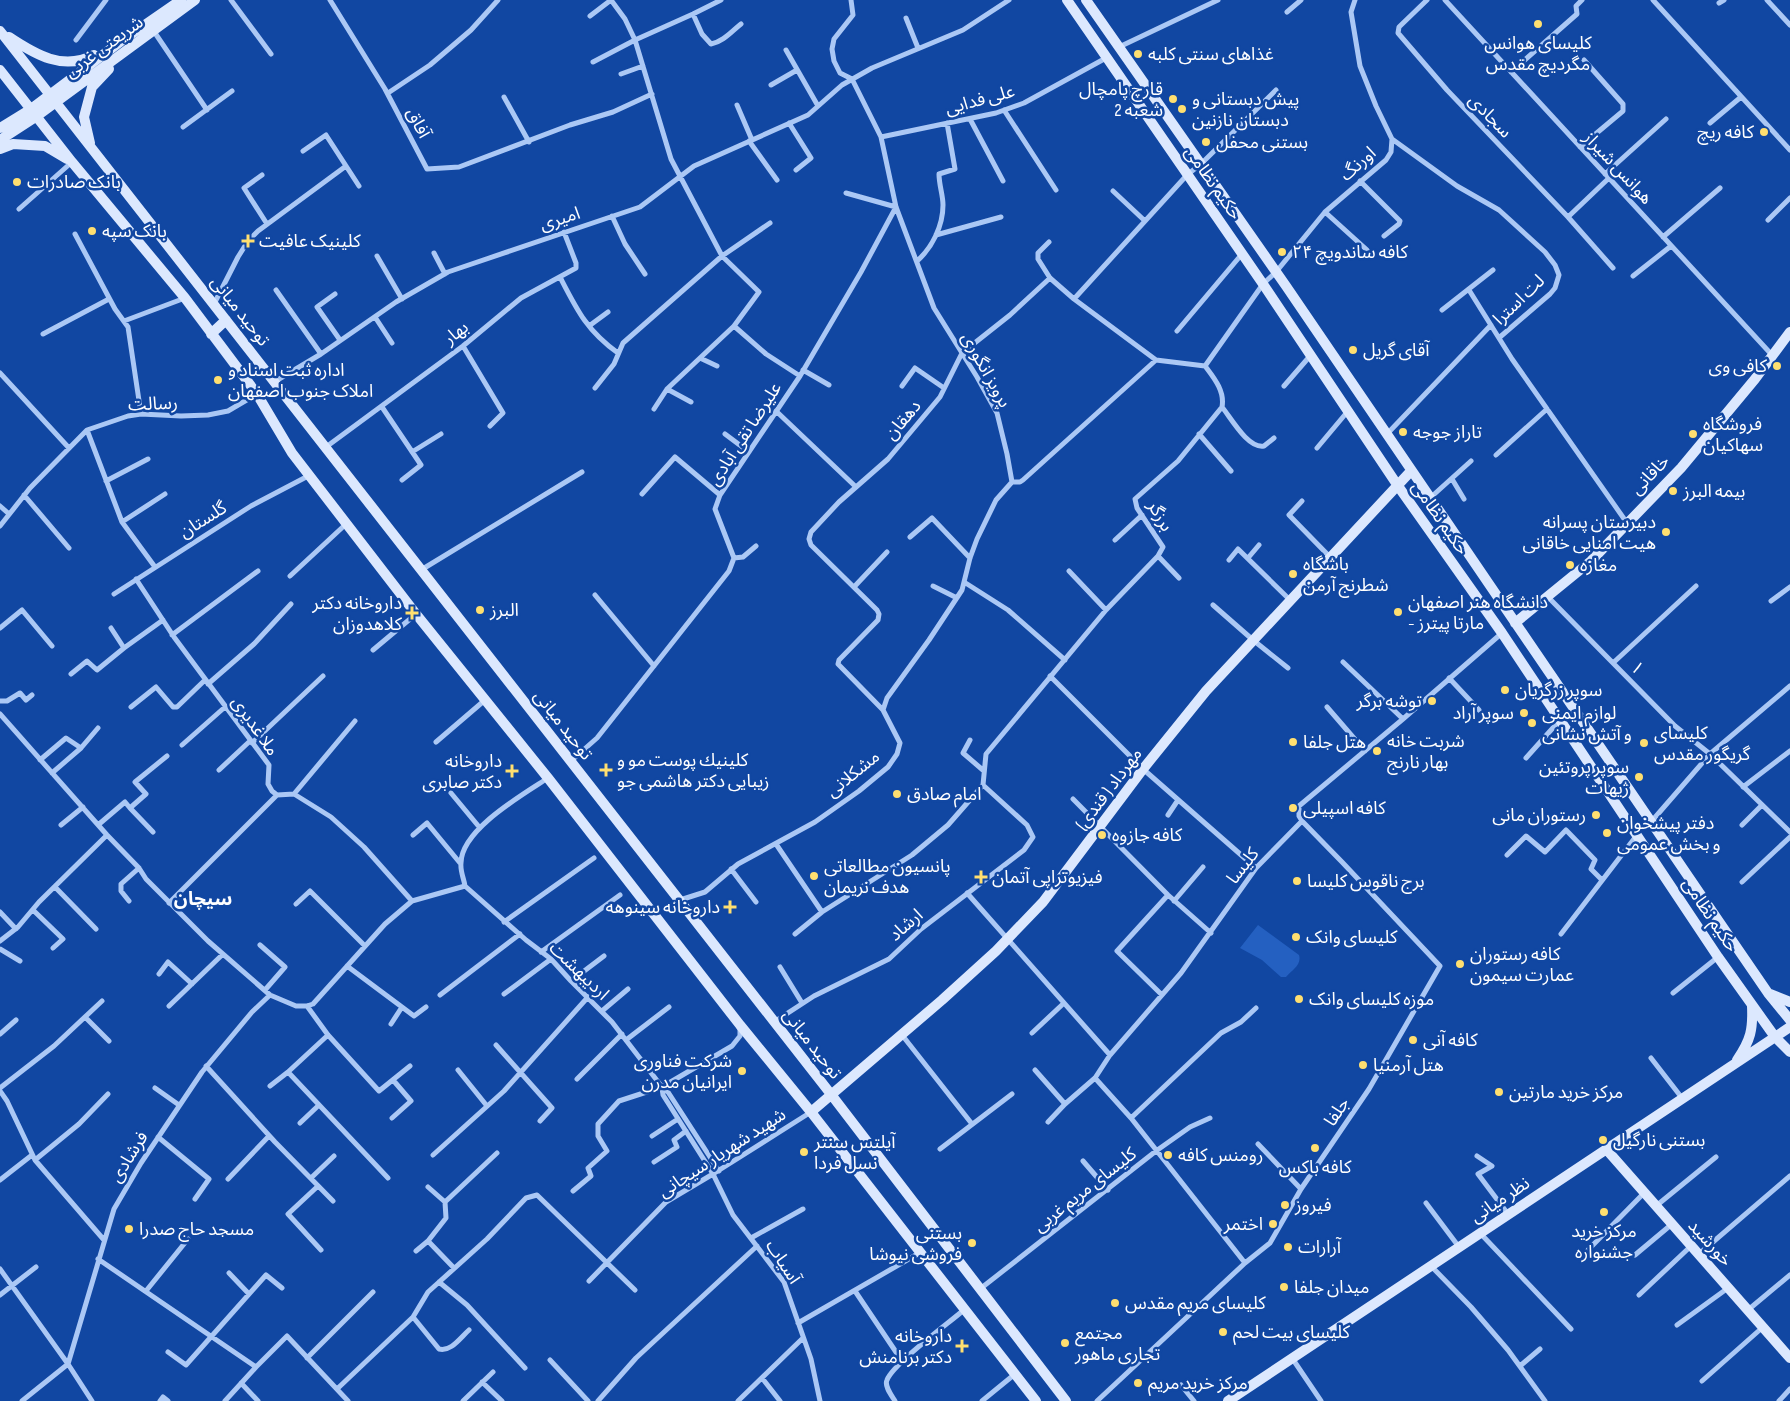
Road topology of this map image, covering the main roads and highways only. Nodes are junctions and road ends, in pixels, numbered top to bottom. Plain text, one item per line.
1 (182, 0) edge
2 (195, 0) edge
3 (1067, 0) edge
4 (1086, 0) edge
5 (0, 31) edge
6 (124, 45) junction
7 (0, 70) edge
8 (53, 99) junction
9 (34, 112) junction
10 (0, 128) edge
11 (0, 140) edge
12 (90, 146) junction
13 (0, 149) edge
14 (72, 162) junction
15 (226, 320) junction
16 (1790, 333) edge
17 (211, 334) junction
18 (1411, 471) junction
19 (1398, 486) junction
20 (1515, 623) junction
21 (1768, 993) junction
22 (1790, 1002) edge
23 (1752, 1005) junction
24 (1790, 1020) edge
25 (1790, 1027) edge
26 (1775, 1037) junction
27 (1790, 1052) edge
28 (1735, 1064) junction
29 (831, 1096) junction
30 (812, 1112) junction
31 (1606, 1149) junction
32 (1790, 1358) edge
33 (1036, 1401) edge
34 (1066, 1401) edge
35 (1228, 1401) edge

1 - 6 main road, شریعتی غربی
2 - 6 main road, شریعتی غربی
3 - 19 main road, حکیم نظامی
4 - 18 main road, حکیم نظامی
5 - 6 main road
5 - 8 main road, توحید میانی
6 - 8 main road, شریعتی غربی
6 - 12 main road
7 - 9 main road, توحید میانی
8 - 9 main road, شریعتی غربی
8 - 12 main road, توحید میانی
9 - 10 main road
9 - 11 main road
9 - 14 main road, توحید میانی
12 - 15 main road, توحید میانی
13 - 14 main road
14 - 17 main road, توحید میانی
15 - 17 main road
15 - 29 main road, توحید میانی
16 - 20 main road, خاقانی
17 - 30 main road, توحید میانی
18 - 19 main road, مهرداد ( قندی)
18 - 20 main road, حکیم نظامی
19 - 23 main road, حکیم نظامی
19 - 29 main road, مهرداد ( قندی)
20 - 21 main road, حکیم نظامی
21 - 22 main road
21 - 24 main road, حکیم نظامی
23 - 26 main road, حکیم نظامی
23 - 28 main road
25 - 26 main road, نظر میانی
26 - 27 main road, حکیم نظامی
26 - 28 main road, نظر میانی
28 - 31 main road, نظر میانی
29 - 30 main road, مهرداد ( قندی)
29 - 34 main road, توحید میانی
30 - 33 main road, توحید میانی
31 - 32 main road, خورشید
31 - 35 main road, نظر میانی

